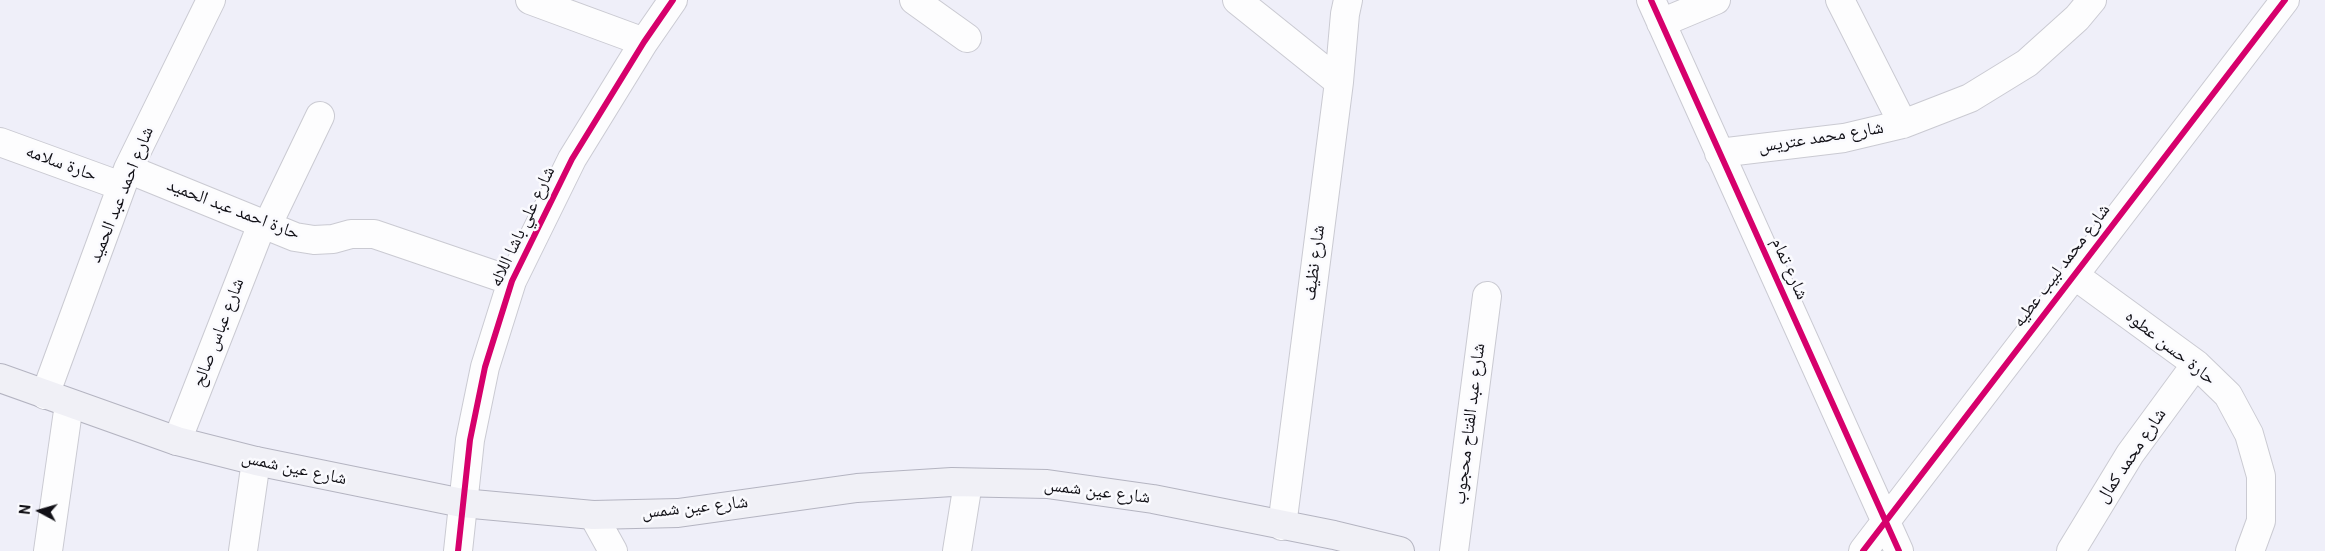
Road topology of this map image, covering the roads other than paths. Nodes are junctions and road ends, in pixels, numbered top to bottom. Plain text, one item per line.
1 (211, 0) edge
2 (530, 0) edge
3 (673, 0) edge
4 (914, 0) edge
5 (1237, 0) edge
6 (1348, 0) edge
7 (1716, 0) edge
8 (1840, 0) edge
9 (2092, 0) edge
10 (2285, 0) edge
11 (1656, 11) edge
12 (967, 38) dead end
13 (644, 42) junction
14 (1339, 82) junction
15 (320, 116) dead end
16 (1903, 124) junction
17 (0, 142) edge
18 (1719, 153) junction
19 (125, 178) junction
20 (264, 225) junction
21 (2074, 275) junction
22 (512, 281) junction
23 (1487, 296) dead end
24 (2196, 364) junction
25 (0, 378) edge
26 (57, 400) junction
27 (177, 441) junction
28 (256, 461) junction
29 (968, 483) junction
30 (462, 503) junction
31 (594, 515) junction
32 (1886, 521) junction
33 (1282, 526) junction
34 (612, 550) edge
35 (48, 551) edge
36 (243, 551) edge
37 (458, 551) edge
38 (957, 551) edge
39 (1400, 551) edge
40 (1454, 551) edge
41 (1863, 551) edge
42 (1899, 551) edge
43 (2071, 551) edge
44 (2250, 551) edge

1 - 19 street, شارع احمد عبد الحميد
2 - 13 street
3 - 13 street, شارع علي باشا اللاله
4 - 12 street
5 - 14 street
6 - 14 street, شارع نظيف
7 - 11 street
8 - 16 street
9 - 16 street, شارع محمد عتريس
10 - 21 street, شارع محمد لبيب عطيه
11 - 18 street, شارع تمام
13 - 22 street, شارع علي باشا اللاله
14 - 33 street, شارع نظيف
15 - 20 street, شارع عباس صالح
16 - 18 street, شارع محمد عتريس
17 - 19 street, حارة سلامه
18 - 32 street, شارع تمام
19 - 20 street, حارة احمد عبد الحميد
19 - 26 street, شارع احمد عبد الحميد
20 - 22 street, حارة احمد عبد الحميد
20 - 27 street, شارع عباس صالح
21 - 24 street, حارة حسن عطوه
21 - 32 street, شارع محمد لبيب عطيه
22 - 30 street, شارع علي باشا اللاله
23 - 40 street, شارع عبد الفتاح محجوب
24 - 43 street, شارع محمد كمال
24 - 44 street, حارة حسن عطوه
25 - 26 main road, شارع عين شمس
26 - 27 main road, شارع عين شمس
26 - 35 street, شارع احمد عبد الحميد
27 - 28 main road, شارع عين شمس
28 - 30 main road, شارع عين شمس
28 - 36 street
29 - 31 main road, شارع عين شمس
29 - 33 main road, شارع عين شمس
29 - 38 street
30 - 31 main road, شارع عين شمس
30 - 37 street, شارع علي باشا اللاله
31 - 34 street
32 - 41 street, شارع محمد لبيب عطيه
32 - 42 street, شارع تمام
33 - 39 main road, شارع عين شمس

